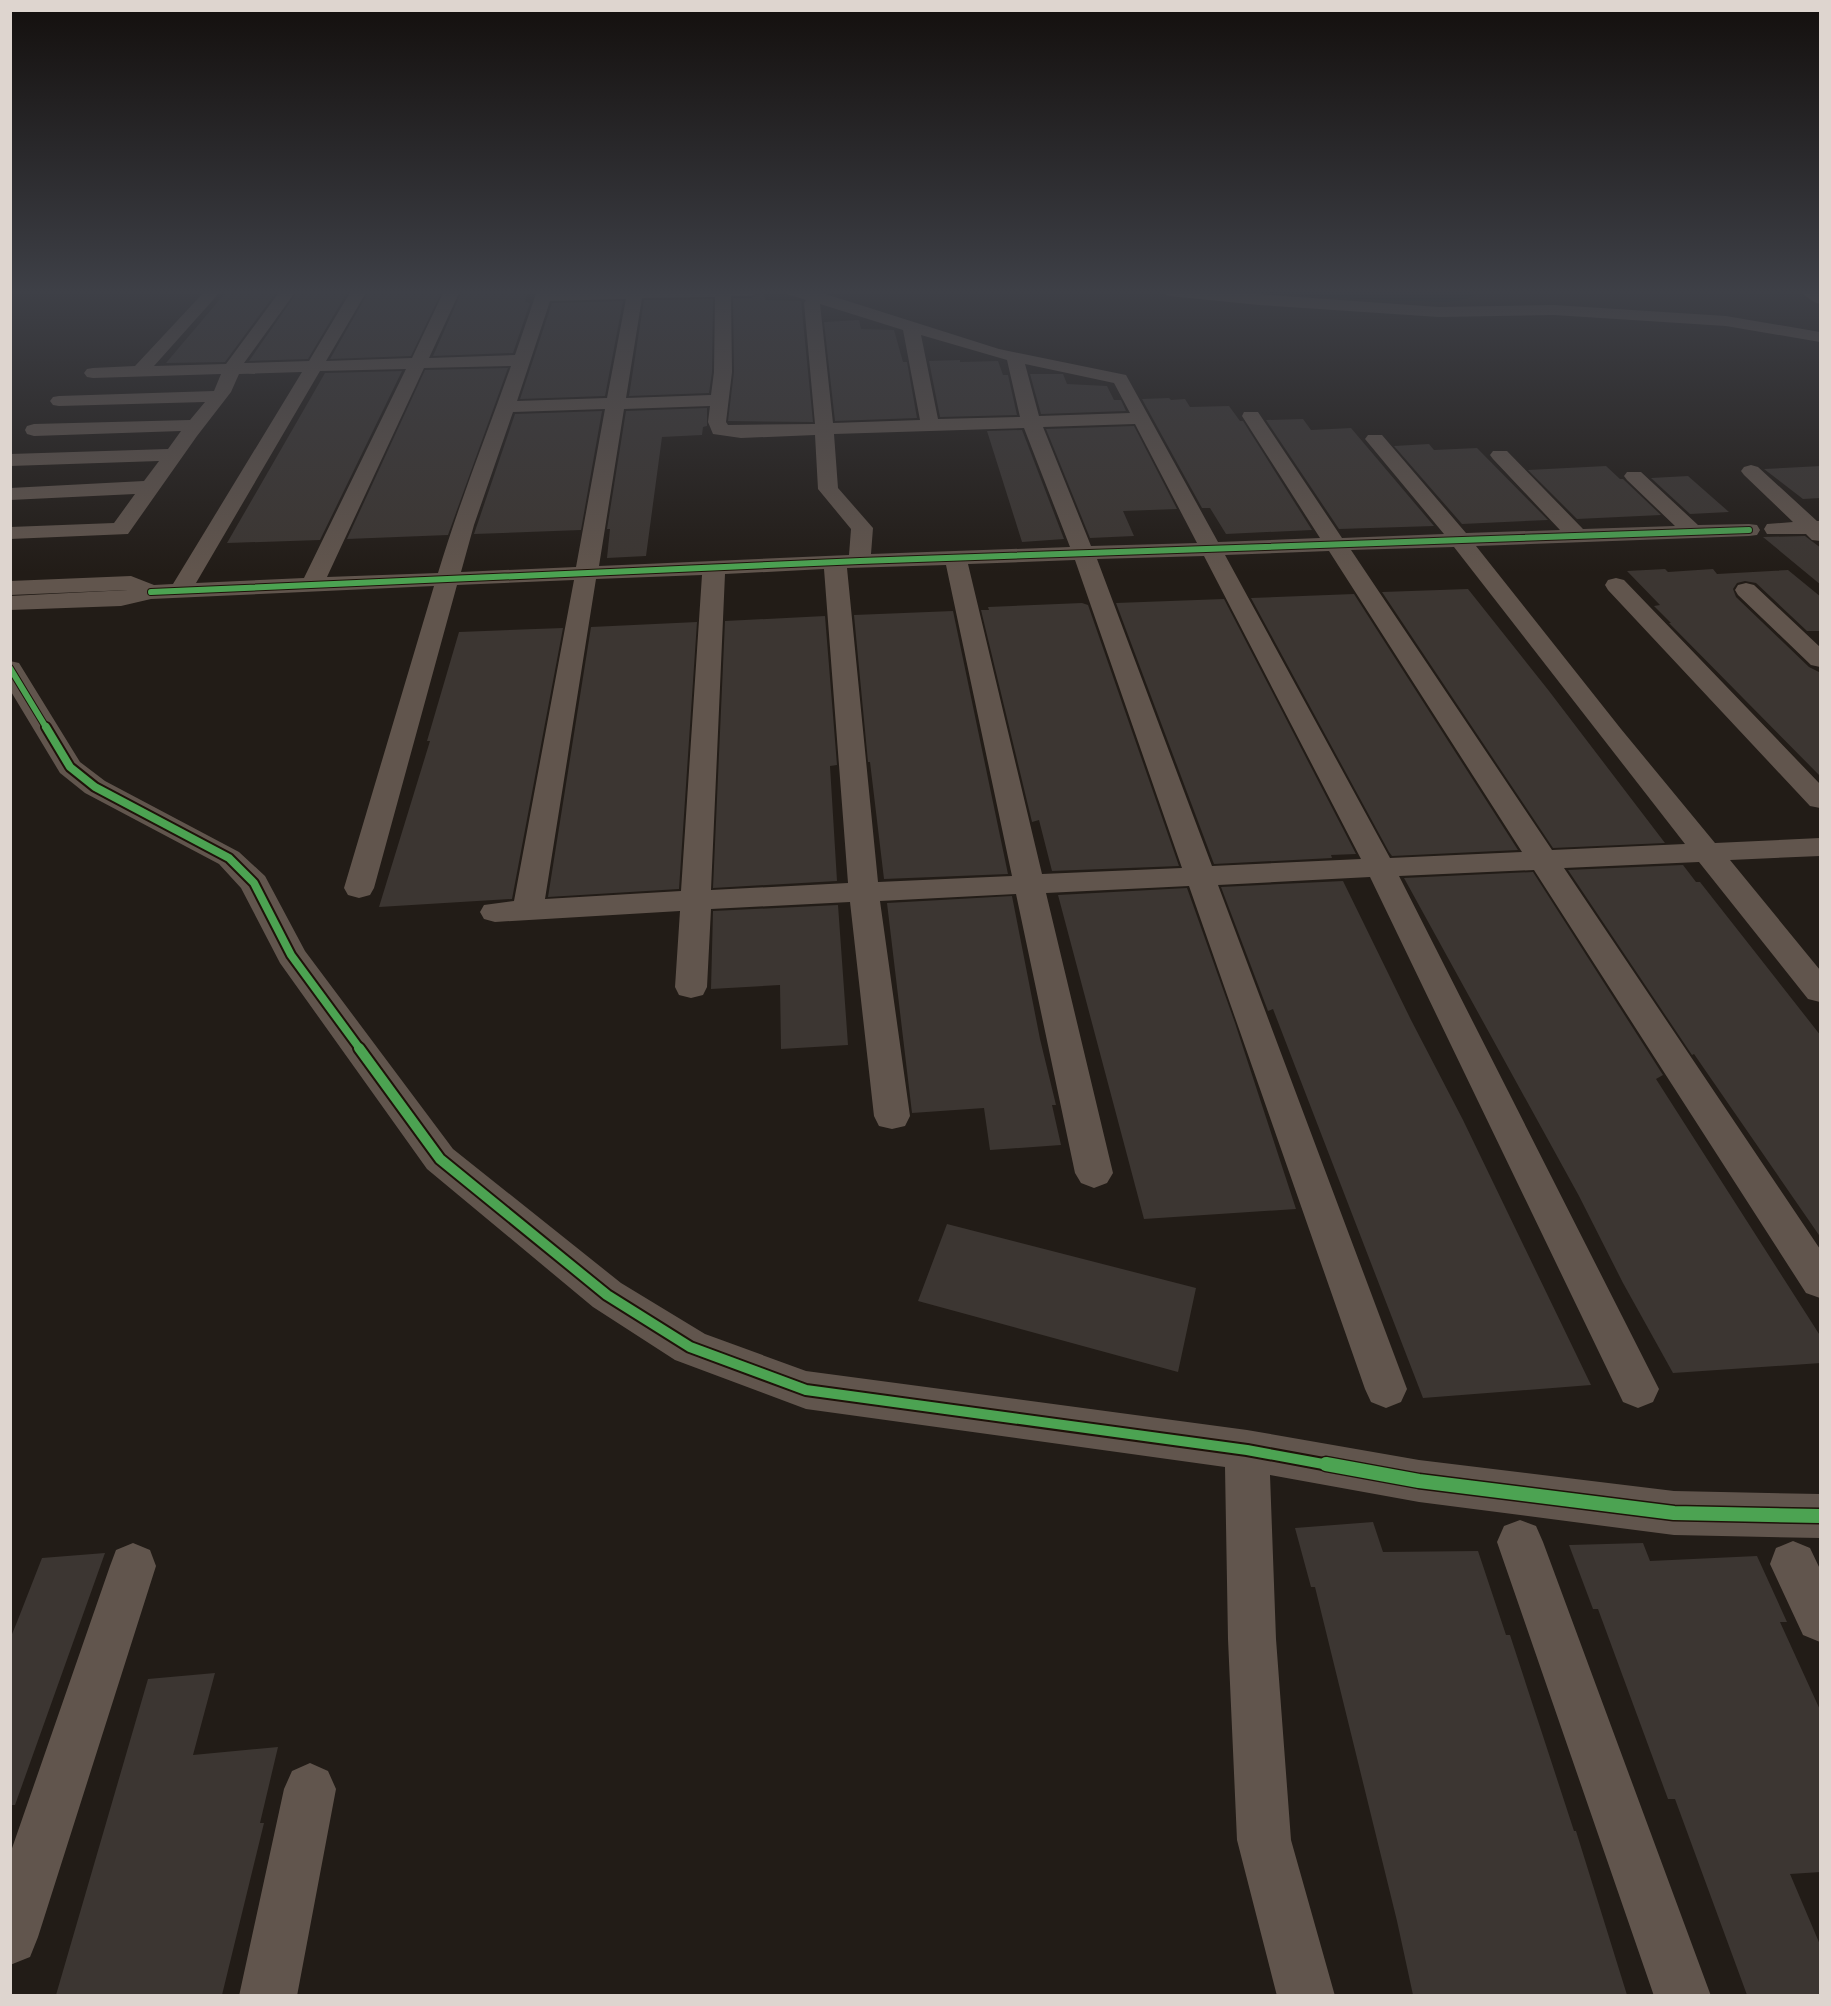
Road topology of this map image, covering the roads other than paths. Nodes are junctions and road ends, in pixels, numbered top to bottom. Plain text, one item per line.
1 (226, 385) edge
2 (303, 385) edge
3 (407, 385) edge
4 (513, 385) edge
5 (617, 385) edge
6 (721, 385) edge
7 (821, 385) edge
8 (922, 385) edge
9 (1020, 385) edge
10 (1123, 385) edge
11 (218, 396) junction
12 (720, 400) junction
13 (59, 401) dead end
14 (614, 403) junction
15 (505, 407) junction
16 (1251, 416) dead end
17 (1142, 418) junction
18 (1032, 421) junction
19 (196, 425) junction
20 (930, 425) junction
21 (824, 429) junction
22 (34, 430) dead end
23 (1375, 439) dead end
24 (175, 455) junction
25 (1500, 455) dead end
26 (10, 460) edge
27 (1751, 471) dead end
28 (1634, 476) dead end
29 (152, 488) junction
30 (10, 494) edge
31 (1775, 529) dead end
32 (1749, 530) dead end
33 (1817, 530) edge
34 (1693, 532) junction
35 (10, 533) edge
36 (1578, 537) junction
37 (1461, 542) junction
38 (1337, 546) junction
39 (1211, 550) junction
40 (1084, 555) junction
41 (956, 558) junction
42 (847, 562) junction
43 (714, 568) junction
44 (587, 574) junction
45 (446, 581) junction
46 (1617, 585) dead end
47 (312, 586) junction
48 (10, 588) edge
49 (181, 590) junction
50 (1746, 590) dead end
51 (151, 592) junction
52 (10, 603) edge
53 (1821, 660) edge
54 (10, 668) edge
55 (1821, 800) edge
56 (1821, 847) edge
57 (1707, 852) junction
58 (1543, 859) junction
59 (1380, 867) junction
60 (1198, 876) junction
61 (1028, 885) junction
62 (359, 888) dead end
63 (864, 893) junction
64 (696, 900) junction
65 (528, 910) junction
66 (495, 912) dead end
67 (1817, 982) edge
68 (691, 987) dead end
69 (892, 1116) dead end
70 (1094, 1173) dead end
71 (1821, 1281) edge
72 (1386, 1389) dead end
73 (1638, 1389) dead end
74 (1247, 1450) junction
75 (1821, 1516) edge
76 (1520, 1542) dead end
77 (1793, 1564) dead end
78 (133, 1566) dead end
79 (1821, 1618) edge
80 (310, 1789) dead end
81 (10, 1937) edge
82 (268, 1995) edge
83 (1306, 1995) edge
84 (1683, 1995) edge

1 - 11 street
2 - 49 street
3 - 47 street
4 - 15 street
5 - 14 street
6 - 12 street
7 - 21 street
8 - 20 street
9 - 18 street
10 - 17 street
11 - 13 street
11 - 19 street
12 - 14 street
12 - 21 street
14 - 15 street
14 - 44 street
15 - 45 street
16 - 38 street
17 - 18 street
17 - 39 street
18 - 20 street
18 - 40 street
19 - 22 street
19 - 24 street
20 - 21 street
21 - 42 street
23 - 37 street
24 - 26 street
24 - 29 street
25 - 36 street
27 - 33 street
28 - 34 street
29 - 30 street
29 - 35 street
31 - 33 street
32 - 34 street
34 - 36 street
36 - 37 street
37 - 38 street
37 - 57 street
38 - 39 street
38 - 58 street
39 - 40 street
39 - 59 street
40 - 41 street
40 - 60 street
41 - 42 street
41 - 61 street
42 - 43 street
42 - 63 street
43 - 44 street
43 - 64 street
44 - 45 street
44 - 65 street
45 - 47 street
45 - 62 street
46 - 55 street
47 - 49 street
48 - 51 street
49 - 51 street
50 - 53 street
51 - 52 street
54 - 74 street
56 - 57 street
57 - 58 street
57 - 67 street
58 - 59 street
58 - 71 street
59 - 60 street
59 - 73 street
60 - 61 street
60 - 72 street
61 - 63 street
61 - 70 street
63 - 64 street
63 - 69 street
64 - 65 street
64 - 68 street
65 - 66 street
74 - 75 street
74 - 83 street
76 - 84 street
77 - 79 street
78 - 81 street
80 - 82 street

